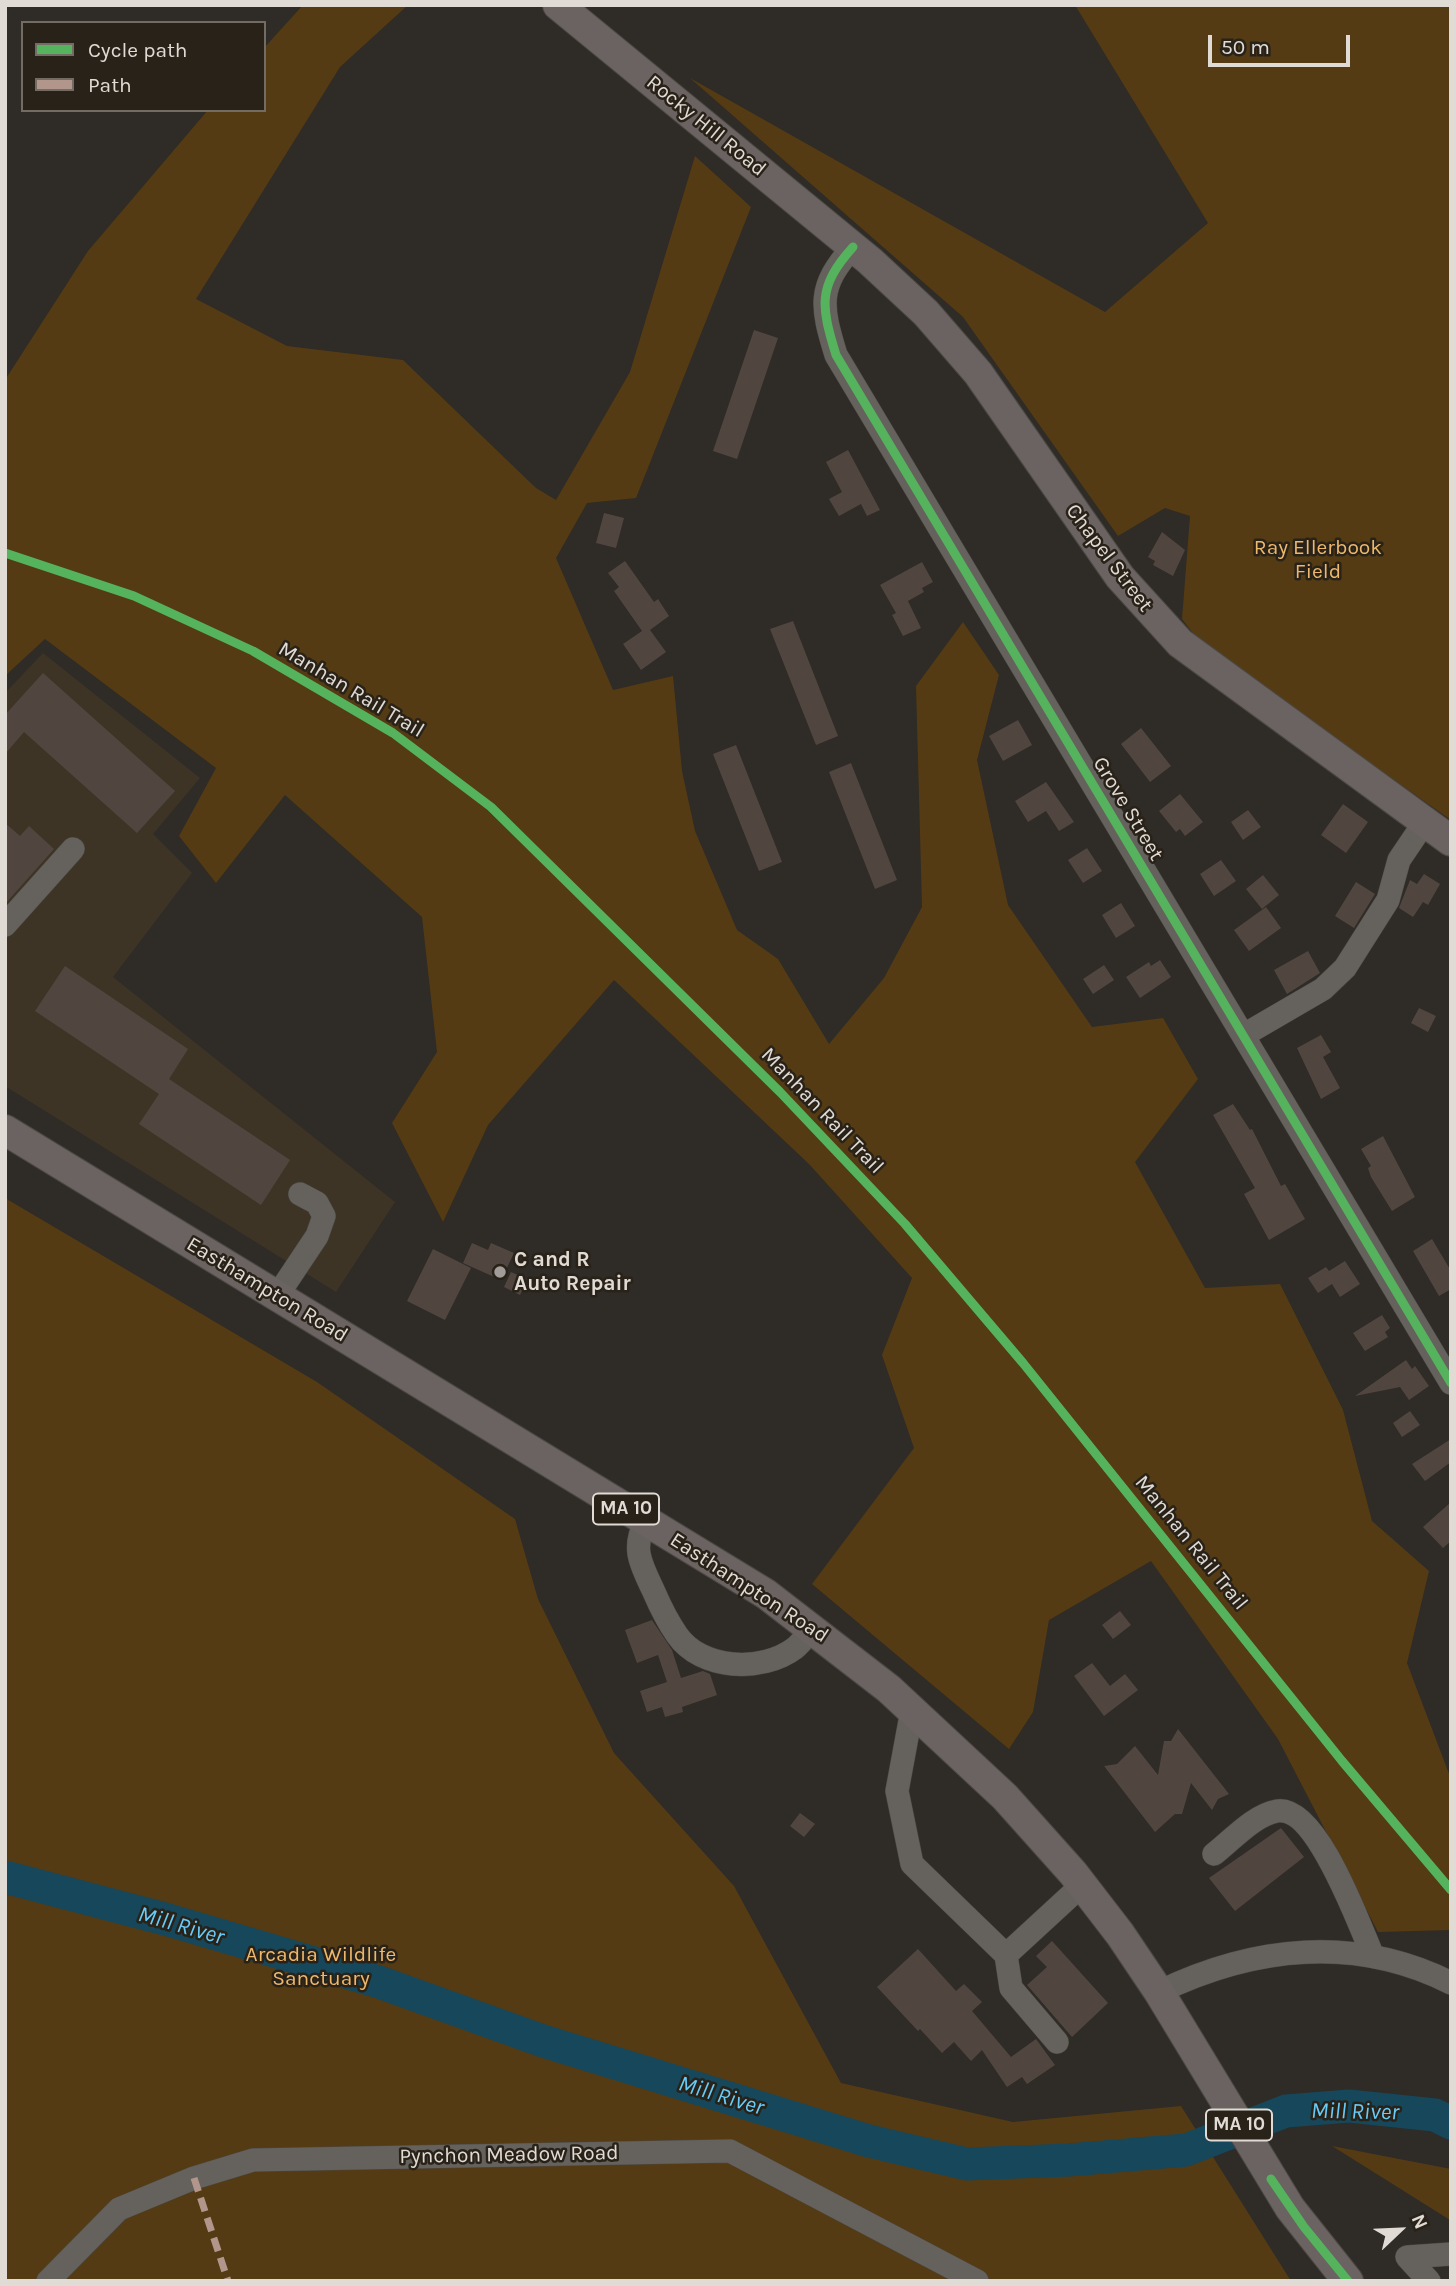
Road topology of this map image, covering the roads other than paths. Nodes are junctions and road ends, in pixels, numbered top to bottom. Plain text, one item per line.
1 (558, 5) edge
2 (853, 247) junction
3 (1424, 823) junction
4 (1451, 841) edge
5 (73, 849) dead end
6 (5, 925) edge
7 (1244, 1035) junction
8 (5, 1130) edge
9 (300, 1195) dead end
10 (277, 1296) junction
11 (1451, 1383) edge
12 (646, 1521) junction
13 (813, 1628) junction
14 (912, 1710) junction
15 (1214, 1854) dead end
16 (1082, 1885) junction
17 (1372, 1954) junction
18 (1006, 1955) junction
19 (1451, 1983) edge
20 (1159, 1992) junction
21 (1057, 2042) dead end
22 (1451, 2253) edge
23 (48, 2281) edge
24 (977, 2281) edge
25 (1348, 2281) edge
26 (1429, 2281) edge

1 - 2 main road, Rocky Hill Road
2 - 3 main road, Chapel Street
2 - 7 street, Grove Street
3 - 4 main road, Chapel Street
3 - 7 street
5 - 6 street
7 - 11 street, Grove Street
8 - 10 main road, Easthampton Road / MA 10
9 - 10 street
10 - 12 main road, Easthampton Road / MA 10
12 - 13 main road, Easthampton Road / MA 10
12 - 13 street
13 - 14 main road, Easthampton Road / MA 10
14 - 16 main road, Easthampton Road / MA 10
14 - 18 street
15 - 17 street
16 - 18 street
16 - 20 main road, Easthampton Road / MA 10
17 - 19 street
17 - 20 street
18 - 21 street
20 - 25 main road, MA 10
22 - 26 street
23 - 24 street, Pynchon Meadow Road

